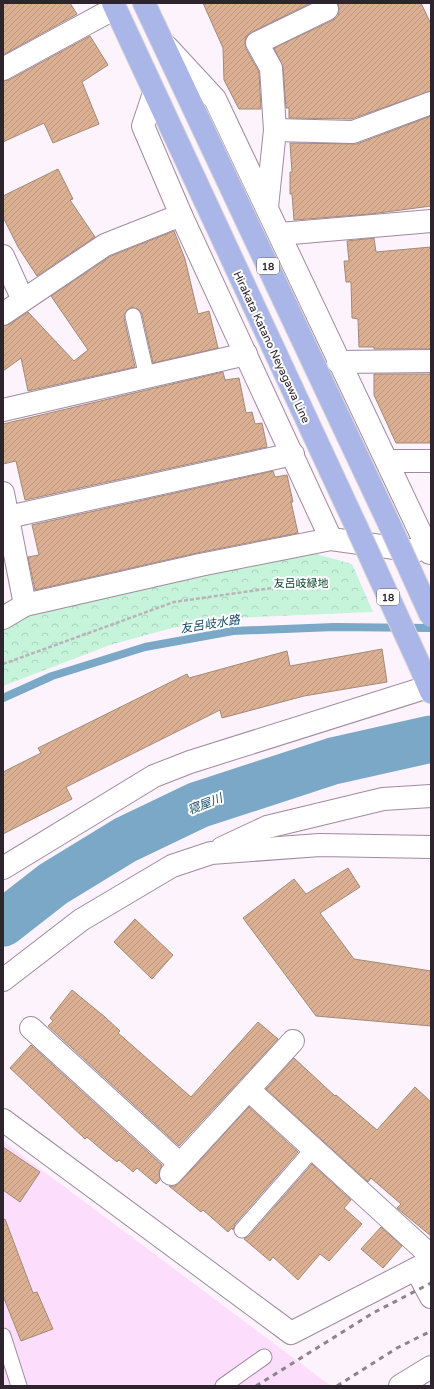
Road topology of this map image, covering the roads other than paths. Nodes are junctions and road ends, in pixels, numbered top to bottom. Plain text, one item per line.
1 (144, 3) edge
2 (114, 5) edge
3 (329, 13) edge
4 (164, 43) junction
5 (6, 60) edge
6 (154, 93) junction
7 (431, 103) edge
8 (275, 130) junction
9 (267, 208) junction
10 (181, 215) junction
11 (431, 221) edge
12 (280, 234) junction
13 (3, 256) edge
14 (23, 300) junction
15 (3, 314) edge
16 (133, 316) dead end
17 (246, 354) junction
18 (431, 361) edge
19 (338, 362) junction
20 (147, 377) junction
21 (3, 410) edge
22 (293, 454) junction
23 (387, 461) junction
24 (431, 461) edge
25 (3, 493) edge
26 (8, 517) junction
27 (331, 539) junction
28 (430, 553) edge
29 (25, 605) junction
30 (431, 616) edge
31 (3, 618) edge
32 (430, 688) edge
33 (431, 796) edge
34 (431, 847) edge
35 (211, 853) junction
36 (3, 868) edge
37 (3, 980) edge
38 (31, 1028) dead end
39 (293, 1042) dead end
40 (249, 1090) junction
41 (3, 1120) edge
42 (313, 1149) junction
43 (242, 1230) dead end
44 (426, 1262) edge
45 (431, 1297) edge
46 (3, 1336) edge
47 (264, 1357) dead end
48 (431, 1367) edge
49 (19, 1386) edge
50 (223, 1386) edge
51 (400, 1386) edge

1 - 4 main road, 18
2 - 5 street
2 - 6 main road, Hirakata Katano Neyagawa Line / 18
3 - 8 street
4 - 9 street
4 - 30 main road, 18, bridge
6 - 10 street
6 - 32 main road, Hirakata Katano Neyagawa Line / 18, bridge
7 - 8 street
8 - 9 street
9 - 12 street
10 - 14 street
10 - 17 street
11 - 12 street
12 - 19 street
13 - 14 street
14 - 15 street
16 - 20 lane
17 - 20 street
17 - 22 street
18 - 19 street
19 - 23 street
20 - 21 street
22 - 26 street
22 - 27 street
23 - 24 street
23 - 28 street
25 - 26 street
26 - 29 street
27 - 28 street
27 - 29 street
29 - 31 street
32 - 36 street
33 - 35 street
34 - 35 street
35 - 37 street
38 - 40 street
39 - 40 street
40 - 42 street
41 - 44 street
42 - 43 lane
42 - 44 street
44 - 45 street
46 - 49 lane
47 - 50 lane
48 - 51 street

